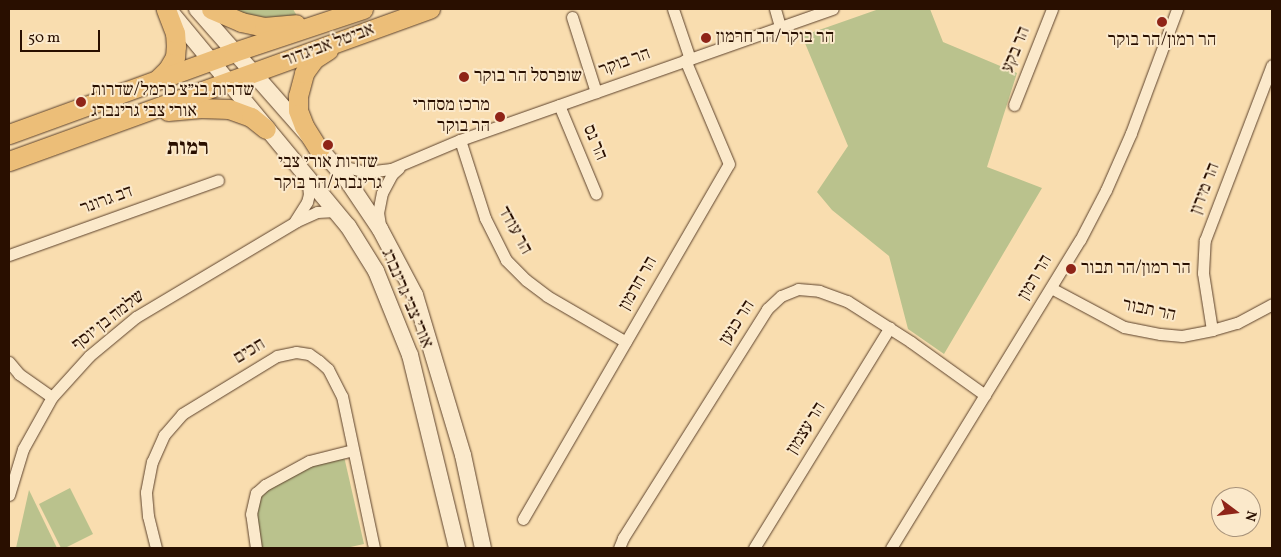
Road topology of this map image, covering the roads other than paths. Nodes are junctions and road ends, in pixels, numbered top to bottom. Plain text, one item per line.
1 (167, 9) edge
2 (197, 9) edge
3 (211, 9) edge
4 (363, 9) edge
5 (430, 9) edge
6 (673, 9) edge
7 (775, 9) edge
8 (832, 9) edge
9 (1052, 9) edge
10 (1177, 9) edge
11 (572, 17) dead end
12 (339, 18) junction
13 (780, 27) junction
14 (342, 41) junction
15 (234, 52) junction
16 (211, 60) junction
17 (688, 60) junction
18 (1272, 65) edge
19 (252, 73) junction
20 (158, 79) junction
21 (228, 82) junction
22 (596, 92) junction
23 (559, 105) junction
24 (1014, 105) dead end
25 (137, 115) junction
26 (266, 129) junction
27 (9, 134) edge
28 (460, 140) junction
29 (324, 156) junction
30 (9, 161) edge
31 (402, 165) junction
32 (307, 177) junction
33 (218, 180) dead end
34 (596, 194) dead end
35 (336, 212) junction
36 (288, 227) junction
37 (380, 228) junction
38 (9, 256) edge
39 (1051, 288) junction
40 (1272, 304) edge
41 (890, 328) junction
42 (1212, 330) junction
43 (626, 342) junction
44 (9, 362) edge
45 (985, 396) junction
46 (52, 397) junction
47 (354, 450) junction
48 (9, 495) edge
49 (523, 519) dead end
50 (156, 548) edge
51 (256, 548) edge
52 (374, 548) edge
53 (457, 548) edge
54 (483, 548) edge
55 (620, 548) edge
56 (754, 548) edge
57 (891, 548) edge

1 - 16 main road, אורי צבי גרינברג
1 - 20 main road
2 - 15 main road, אורי צבי גרינברג
3 - 12 main road
4 - 12 main road, אביטל אביגדור
5 - 14 main road, אביטל אביגדור
6 - 17 street
7 - 13 street
8 - 13 street, הר בוקר
9 - 24 street, הר בקע
10 - 39 street, הר רמון
11 - 22 street
12 - 15 main road, אביטל אביגדור
13 - 17 street, הר בוקר
14 - 19 main road, אביטל אביגדור
14 - 29 main road
15 - 16 main road, אביטל אביגדור
15 - 19 main road, אורי צבי גרינברג
16 - 20 main road, אביטל אביגדור
16 - 21 main road, אורי צבי גרינברג
17 - 22 street, הר בוקר
17 - 43 street, הר חרמון
18 - 42 street, הר מירון
19 - 21 main road, אביטל אביגדור
19 - 29 main road, אורי צבי גרינברג
20 - 27 main road, אביטל אביגדור
21 - 25 main road, אביטל אביגדור
21 - 26 main road, אורי צבי גרינברג
22 - 23 street, הר בוקר
23 - 28 street, הר בוקר
23 - 34 street, הר נס
25 - 26 main road
25 - 30 main road
26 - 32 main road, אורי צבי גרינברג
28 - 31 street, הר בוקר
28 - 43 street, הר עודד
29 - 31 street, הר בוקר
29 - 37 main road, אורי צבי גרינברג
31 - 37 street, הר בוקר
32 - 35 main road, אורי צבי גרינברג
32 - 36 street, שלמה בן יוסף
33 - 38 street, דב גרונר
35 - 36 street, שלמה בן יוסף
35 - 53 main road, אורי צבי גרינברג
36 - 46 street, שלמה בן יוסף
37 - 54 main road, אורי צבי גרינברג
39 - 42 street, הר תבור
39 - 45 street, הר רמון
40 - 42 street, הר תבור
41 - 45 street, הר כנען
41 - 55 street, הר כנען
41 - 56 street, הר עצמון
43 - 49 street, הר חרמון
44 - 46 street
45 - 57 street, הר רמון
46 - 48 street, שלמה בן יוסף
47 - 50 street, חכים
47 - 51 street
47 - 52 street, חכים

